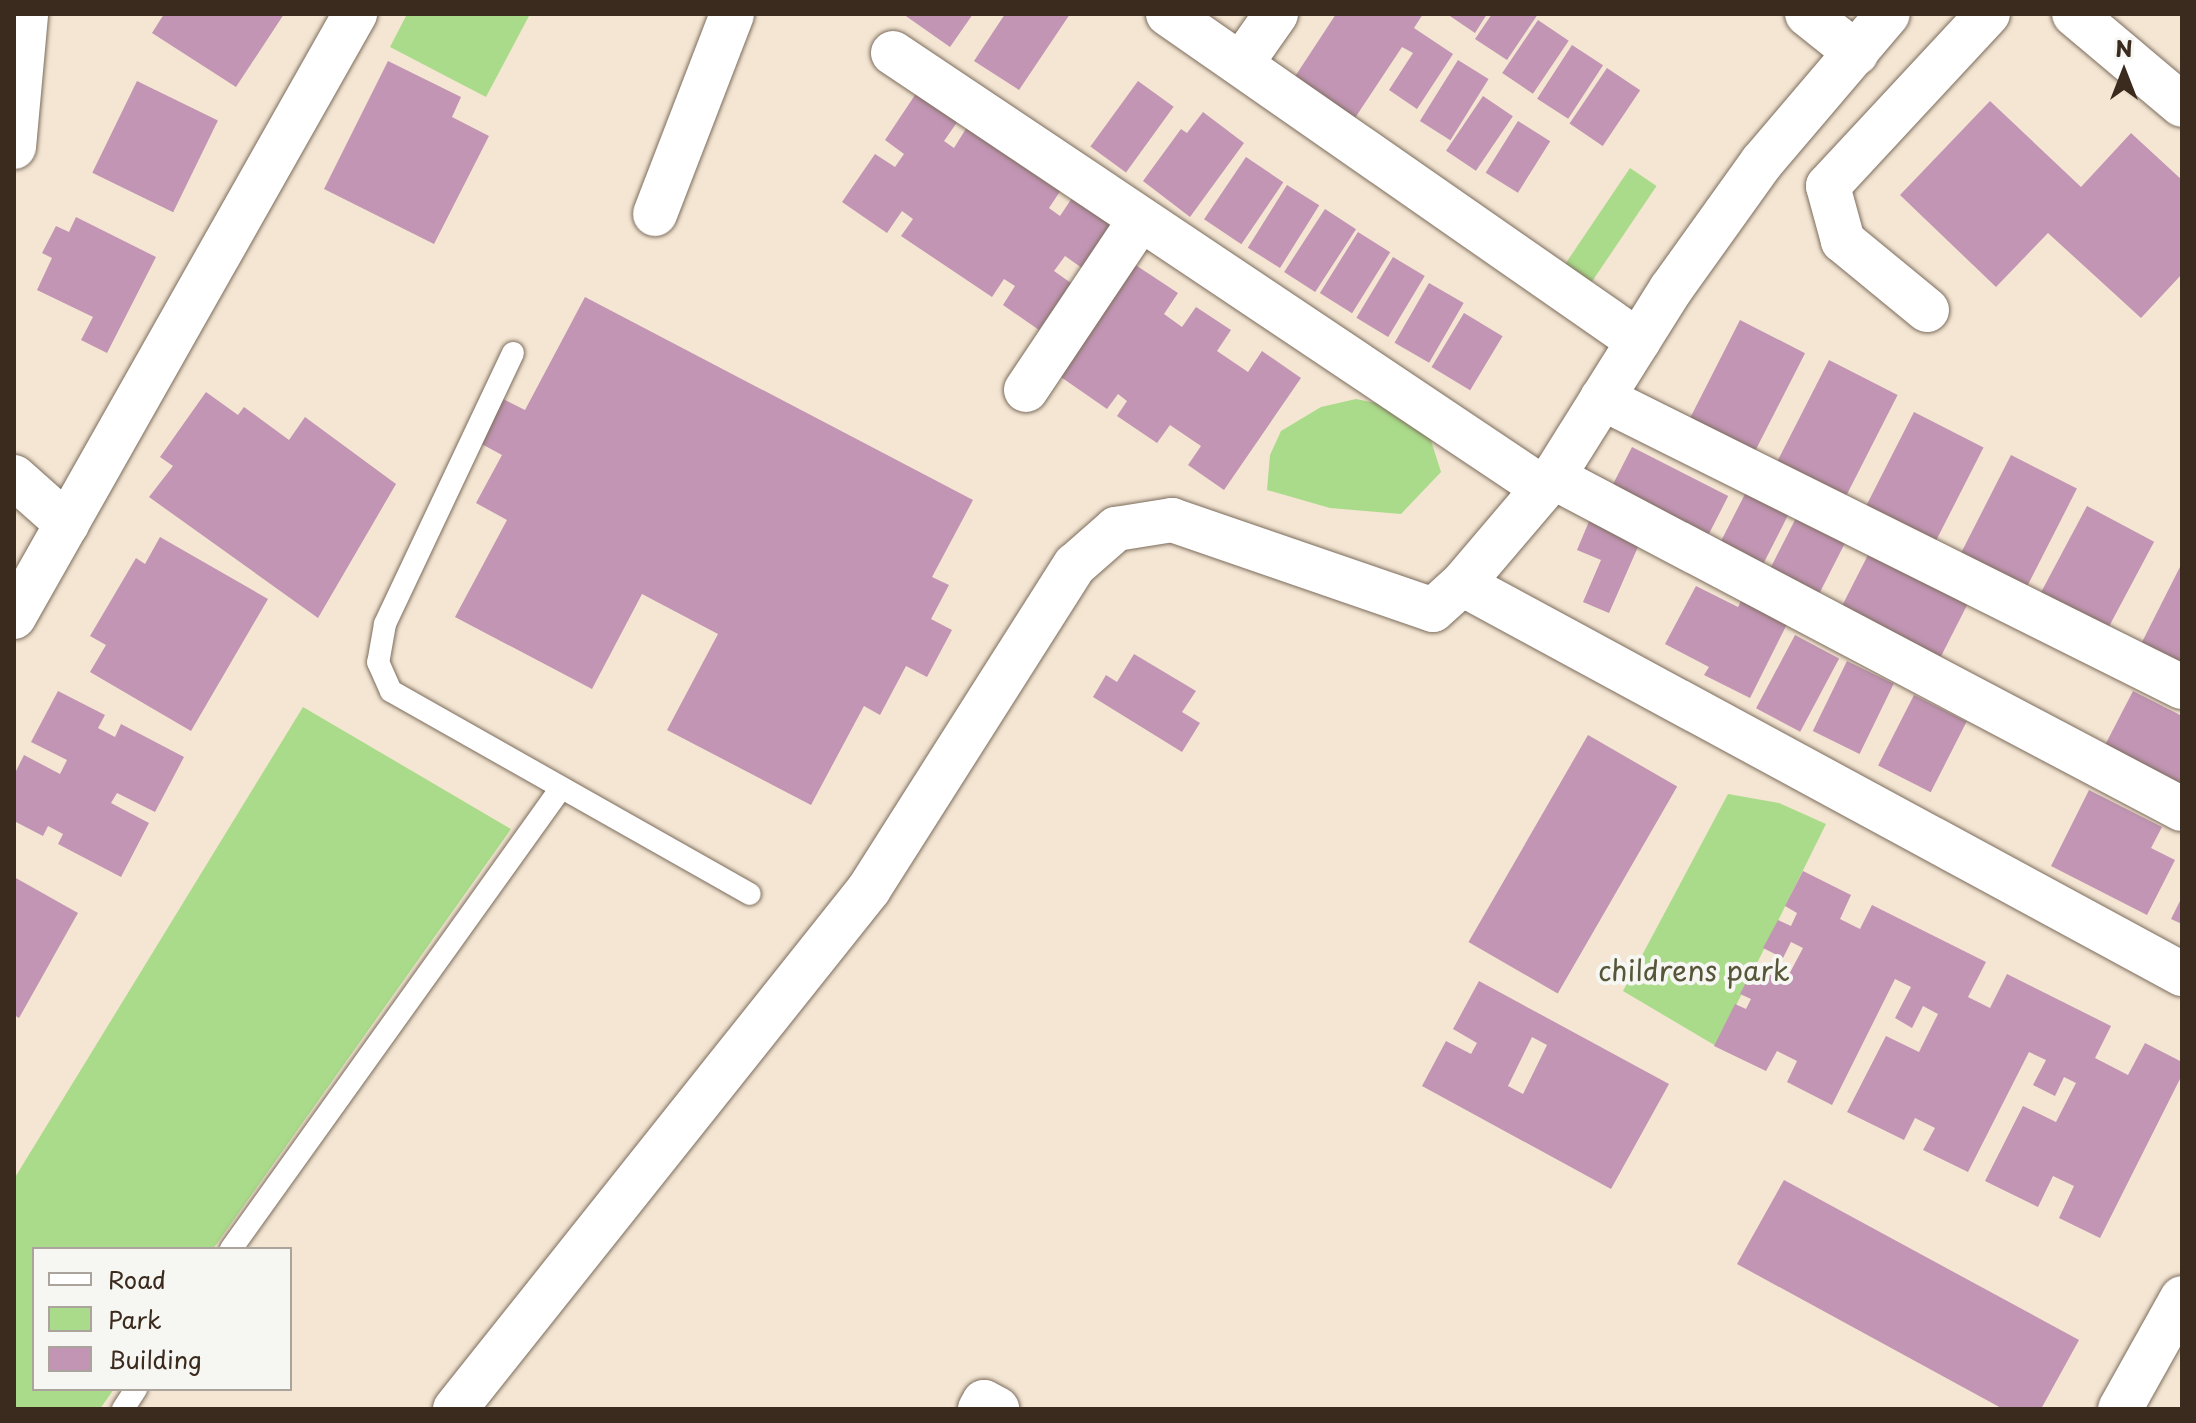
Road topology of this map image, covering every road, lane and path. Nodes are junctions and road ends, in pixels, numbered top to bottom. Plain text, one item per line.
1 (26, 14) edge
2 (355, 14) edge
3 (732, 14) edge
4 (1168, 14) edge
5 (1276, 14) edge
6 (1807, 14) edge
7 (1888, 14) edge
8 (1988, 14) edge
9 (2074, 14) edge
10 (893, 53) dead end
11 (1856, 53) junction
12 (1241, 64) junction
13 (2182, 105) edge
14 (14, 147) edge
15 (655, 214) dead end
16 (1140, 220) junction
17 (1927, 310) dead end
18 (1638, 341) junction
19 (513, 353) dead end
20 (1026, 390) dead end
21 (1602, 398) junction
22 (14, 477) edge
23 (1548, 482) junction
24 (67, 524) junction
25 (1462, 584) junction
26 (14, 617) edge
27 (2182, 687) edge
28 (561, 788) junction
29 (2182, 809) edge
30 (750, 894) dead end
31 (2182, 974) edge
32 (232, 1247) edge
33 (2182, 1298) edge
34 (135, 1391) edge
35 (123, 1409) edge
36 (455, 1409) edge
37 (980, 1409) edge
38 (997, 1409) edge
39 (2120, 1409) edge

1 - 14 street
2 - 24 street
3 - 15 street
4 - 12 street
5 - 12 street
6 - 11 street
7 - 11 street
8 - 17 street
9 - 13 street
10 - 16 street
11 - 18 street
12 - 18 street
16 - 20 street
16 - 23 street
18 - 21 street
19 - 28 lane
21 - 23 street
21 - 27 street
22 - 24 street
23 - 25 street
23 - 29 street
24 - 26 street
25 - 31 street
25 - 36 street
28 - 30 lane
28 - 32 lane
33 - 39 street
34 - 35 lane
37 - 38 street

